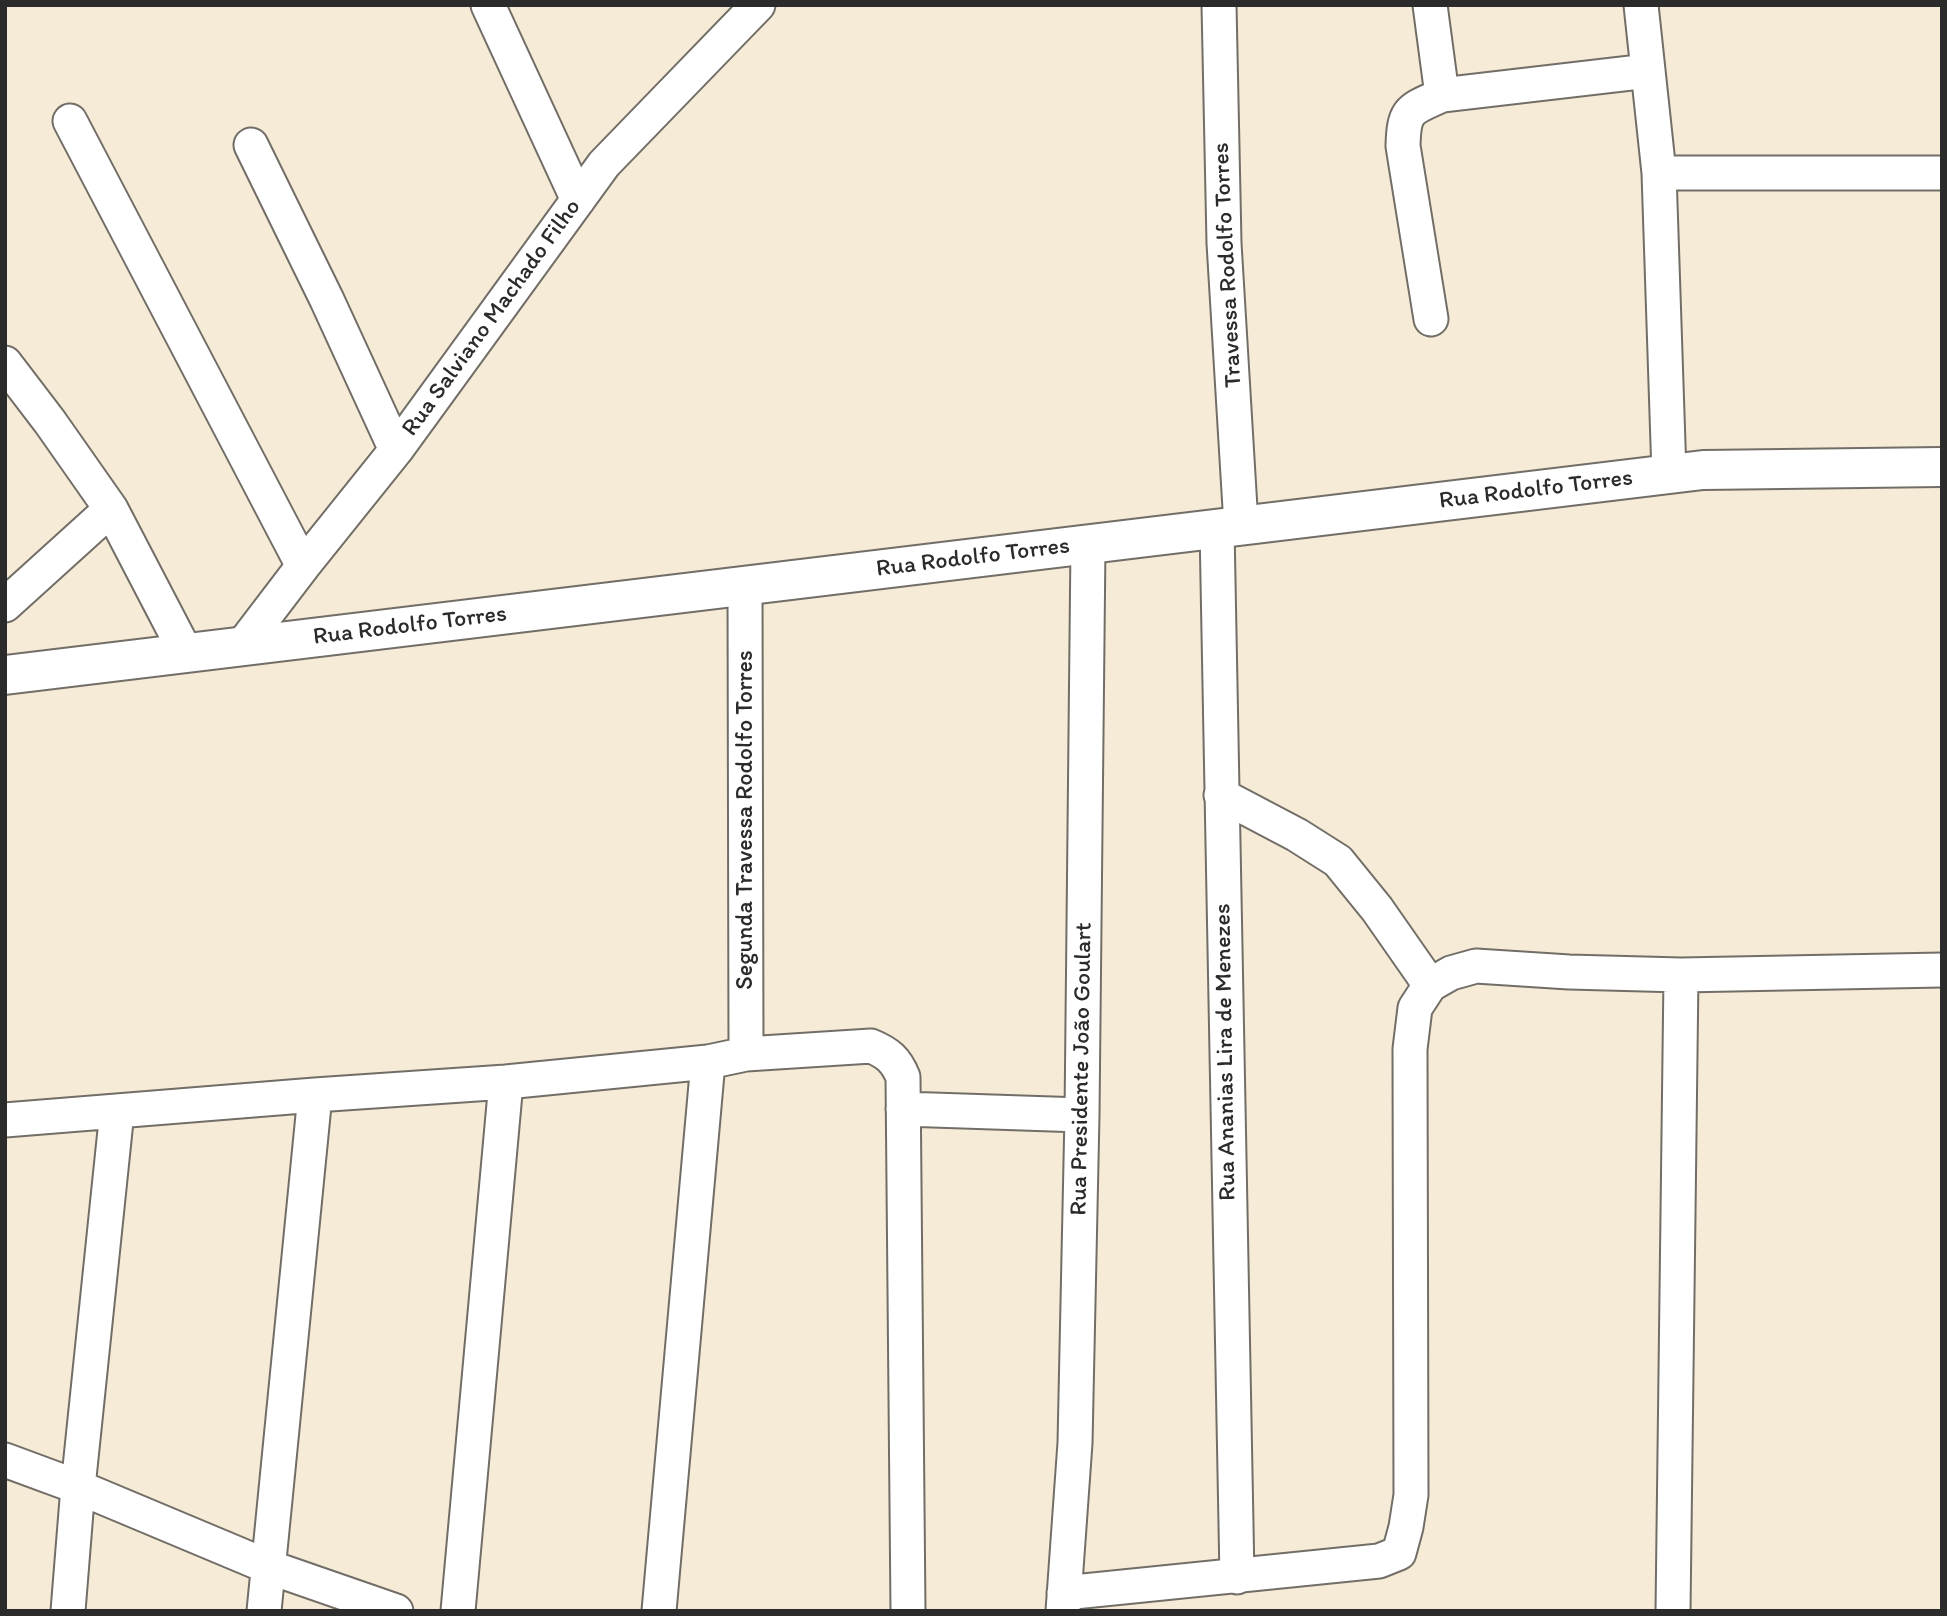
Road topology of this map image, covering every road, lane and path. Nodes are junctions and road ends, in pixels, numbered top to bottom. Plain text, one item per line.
1 (488, 5) edge
2 (758, 5) edge
3 (1219, 5) edge
4 (1430, 5) edge
5 (1641, 5) edge
6 (1648, 71) junction
7 (1442, 95) junction
8 (70, 121) dead end
9 (251, 145) dead end
10 (1659, 173) junction
11 (1942, 173) edge
12 (578, 200) junction
13 (1431, 319) dead end
14 (5, 363) edge
15 (396, 450) junction
16 (1942, 467) edge
17 (1669, 474) junction
18 (111, 509) junction
19 (1229, 527) junction
20 (1087, 544) junction
21 (303, 566) junction
22 (745, 586) junction
23 (5, 606) edge
24 (243, 646) junction
25 (186, 653) junction
26 (5, 675) edge
27 (1221, 795) junction
28 (1942, 970) edge
29 (1681, 975) junction
30 (1430, 985) junction
31 (746, 1054) junction
32 (708, 1062) junction
33 (506, 1083) junction
34 (315, 1095) junction
35 (903, 1109) junction
36 (117, 1111) junction
37 (1082, 1115) junction
38 (5, 1120) edge
39 (5, 1460) edge
40 (78, 1487) junction
41 (269, 1567) junction
42 (1237, 1577) junction
43 (1063, 1602) edge
44 (68, 1611) edge
45 (264, 1611) edge
46 (396, 1611) edge
47 (458, 1611) edge
48 (659, 1611) edge
49 (908, 1611) edge
50 (1674, 1611) edge

1 - 12 street
2 - 12 street, Rua Salviano Machado Filho
3 - 19 street, Travessa Rodolfo Torres
4 - 7 street
5 - 6 street
6 - 7 street
6 - 10 street
7 - 13 street
8 - 21 street
9 - 15 street
10 - 11 street
10 - 17 street
12 - 15 street, Rua Salviano Machado Filho
14 - 18 street
15 - 21 street, Rua Salviano Machado Filho
16 - 17 main road, Rua Rodolfo Torres
17 - 19 main road, Rua Rodolfo Torres
18 - 23 street
18 - 25 street
19 - 20 main road, Rua Rodolfo Torres
19 - 27 street, Rua Ananias Lira de Menezes
20 - 22 main road, Rua Rodolfo Torres
20 - 37 street, Rua Presidente João Goulart
21 - 24 street, Rua Salviano Machado Filho
22 - 24 main road, Rua Rodolfo Torres
22 - 31 street, Segunda Travessa Rodolfo Torres
24 - 25 main road, Rua Rodolfo Torres
25 - 26 main road, Rua Rodolfo Torres
27 - 30 street
27 - 42 street, Rua Ananias Lira de Menezes
28 - 29 street
29 - 30 street
29 - 50 street
30 - 42 street
31 - 32 street
31 - 35 street
32 - 33 street
32 - 48 street
33 - 34 street
33 - 47 street
34 - 36 street
34 - 41 street
35 - 37 street
35 - 49 street
36 - 38 street
36 - 40 street
37 - 43 street, Rua Presidente João Goulart
39 - 40 street
40 - 41 street
40 - 44 street
41 - 45 street
41 - 46 street
42 - 43 street

